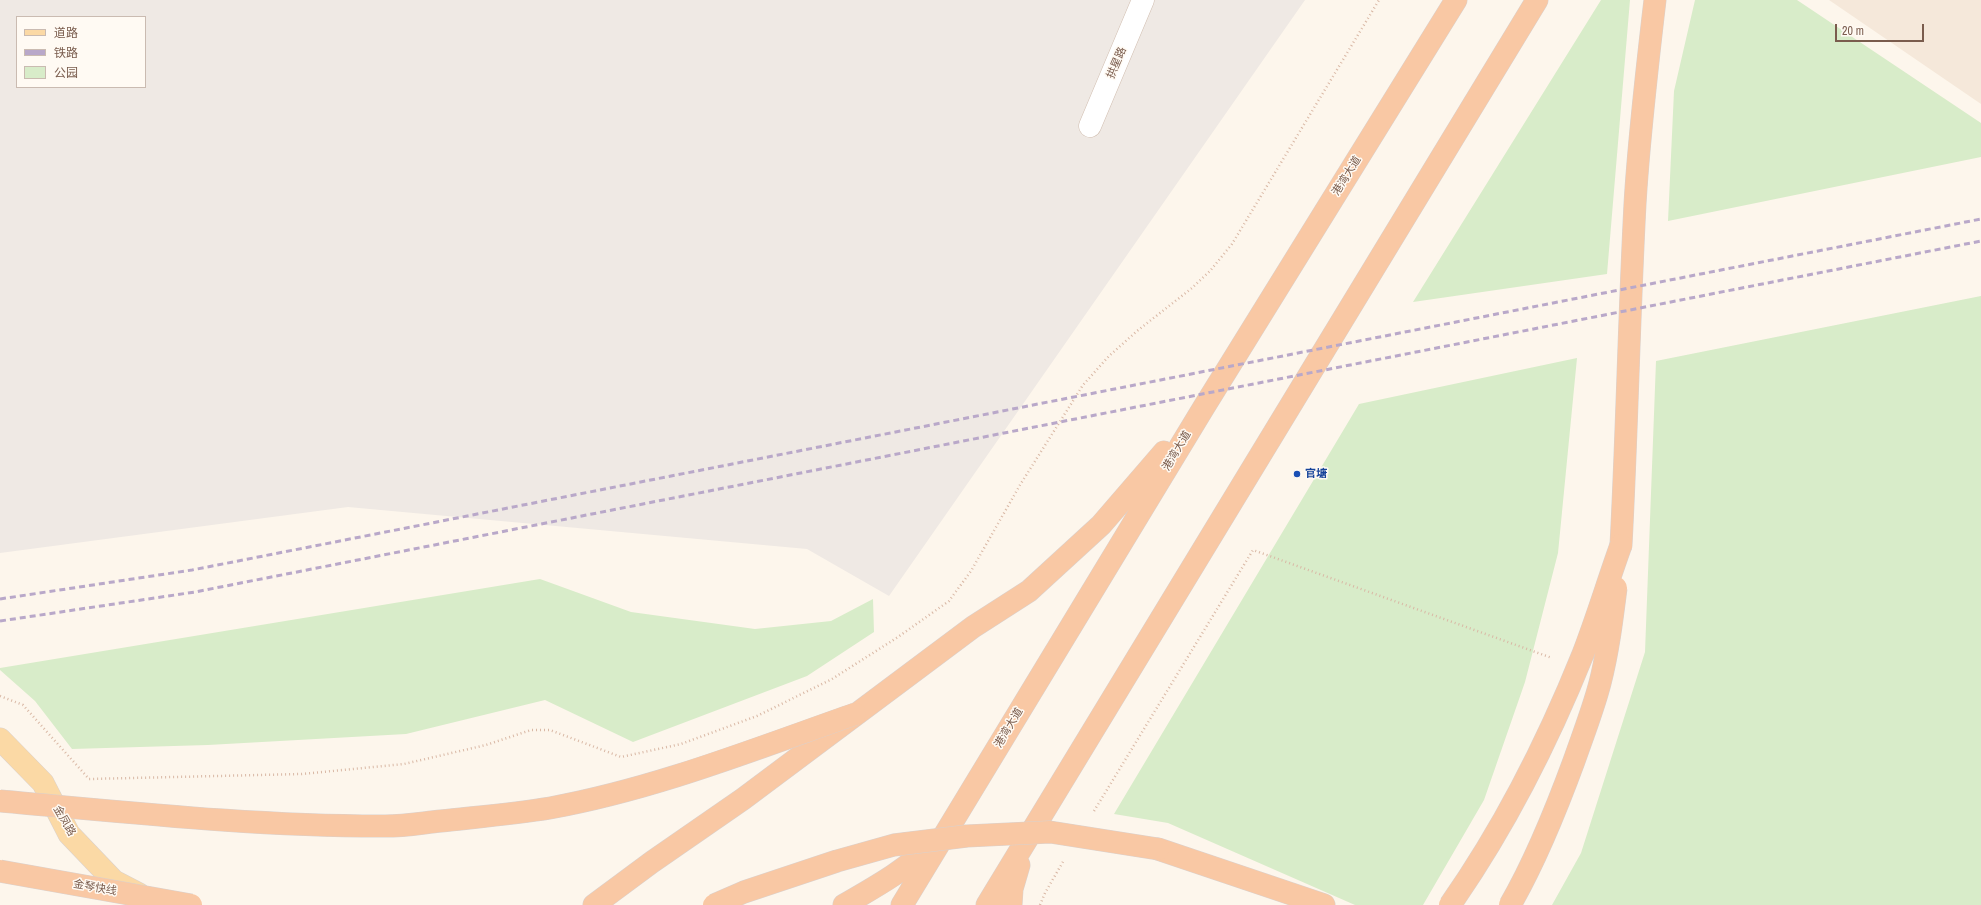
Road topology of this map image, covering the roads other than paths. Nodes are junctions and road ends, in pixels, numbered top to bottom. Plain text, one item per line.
1 (1143, 0) edge
2 (1456, 0) edge
3 (1537, 0) edge
4 (1655, 0) edge
5 (1090, 126) dead end
6 (1204, 407) junction
7 (1621, 545) junction
8 (855, 714) junction
9 (0, 739) edge
10 (0, 801) edge
11 (949, 827) junction
12 (1027, 840) junction
13 (0, 871) edge
14 (159, 905) edge
15 (191, 905) edge
16 (594, 905) edge
17 (714, 905) edge
18 (844, 905) edge
19 (902, 905) edge
20 (987, 905) edge
21 (1011, 905) edge
22 (1324, 905) edge
23 (1450, 905) edge
24 (1510, 905) edge

1 - 5 street, 拱星路
2 - 6 highway, 港湾大道
3 - 12 highway
4 - 7 highway
6 - 8 highway
6 - 11 highway, 港湾大道
7 - 23 highway, bridge
7 - 24 highway, bridge
8 - 10 highway, bridge
8 - 16 highway
9 - 14 main road, 金凤路
11 - 18 highway
11 - 19 highway, 港湾大道
12 - 20 highway
12 - 21 highway
13 - 15 highway, 金琴快线, bridge
17 - 22 highway, bridge

